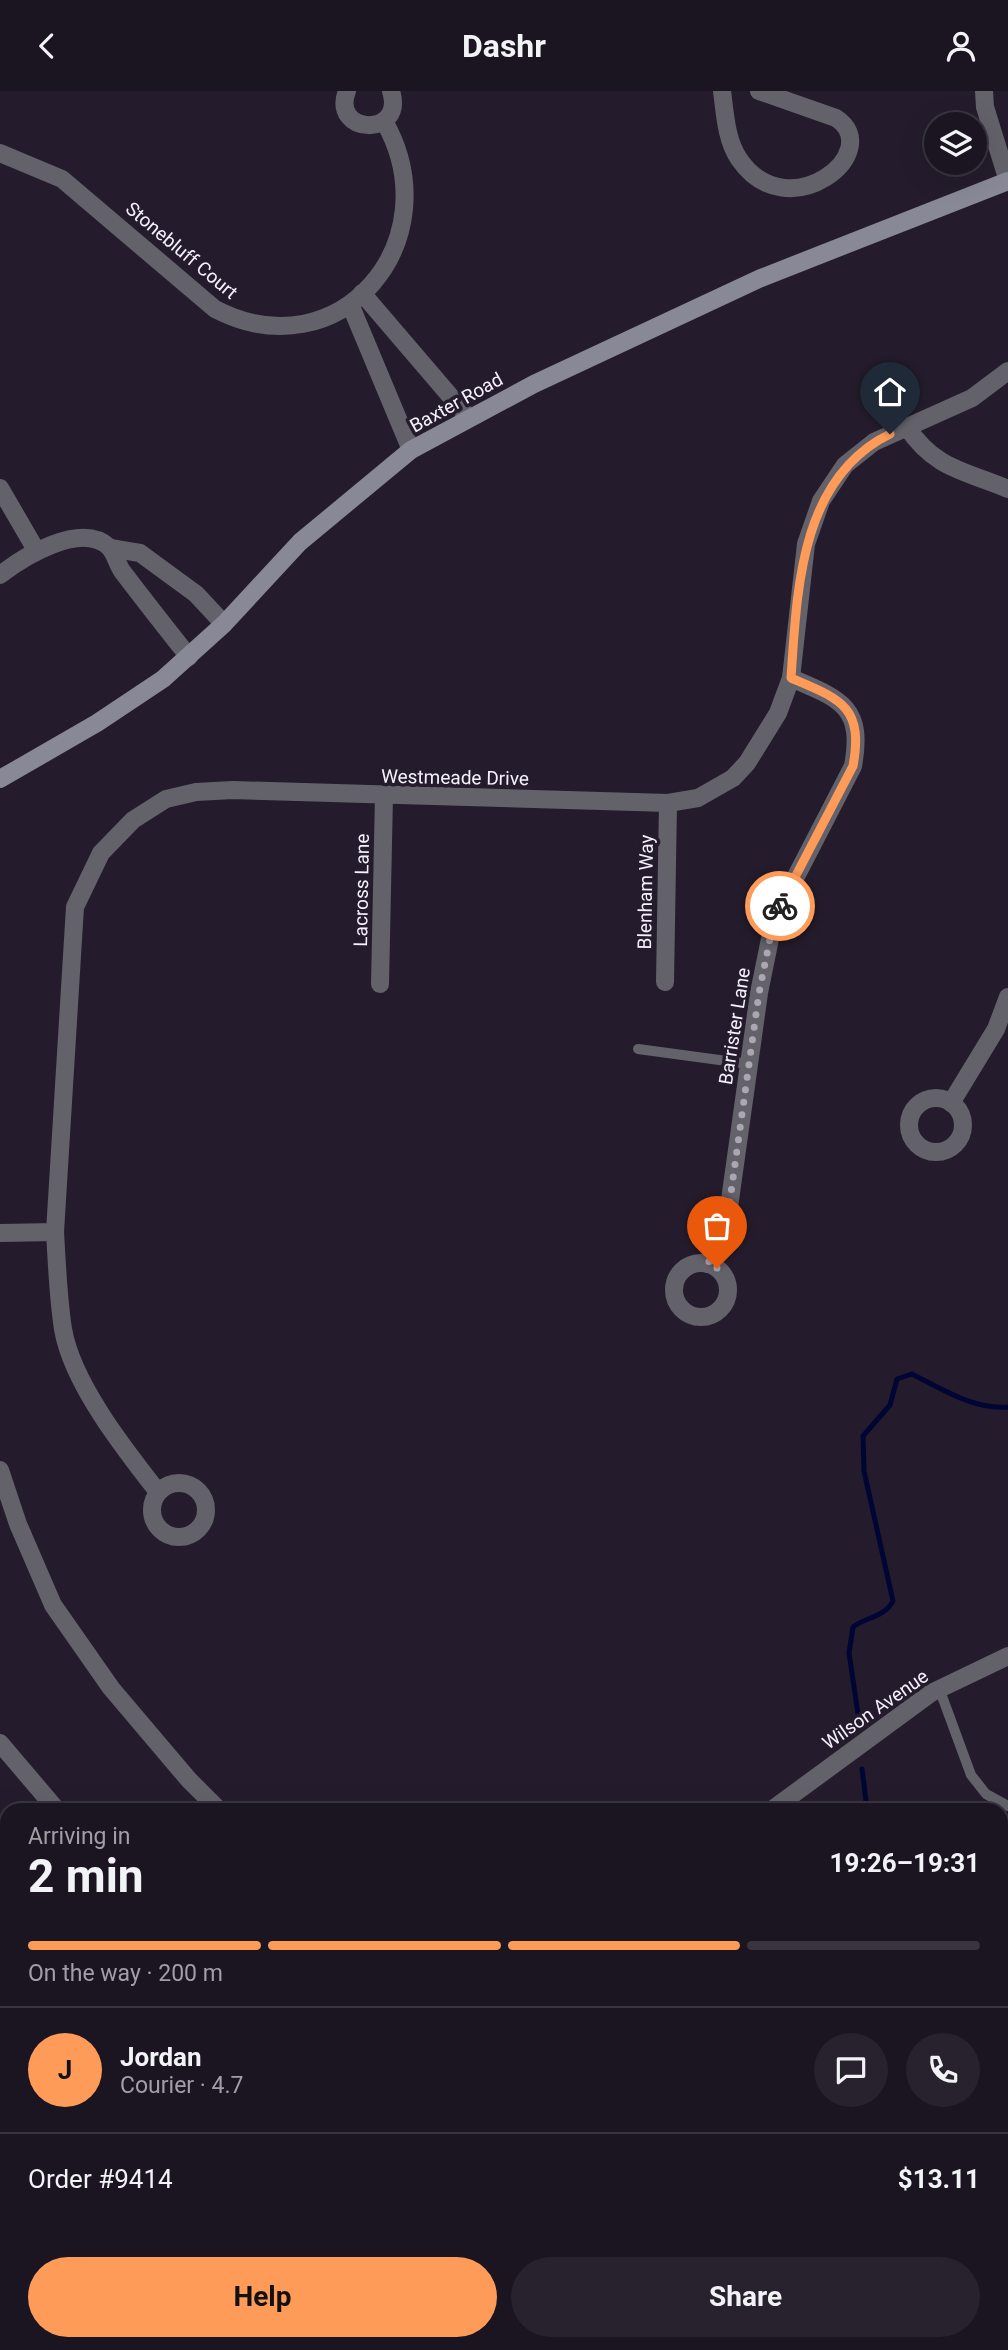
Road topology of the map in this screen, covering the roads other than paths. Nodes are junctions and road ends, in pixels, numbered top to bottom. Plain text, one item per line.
1 (347, 91) edge
2 (391, 91) edge
3 (722, 91) edge
4 (759, 91) edge
5 (984, 91) edge
6 (384, 121) junction
7 (0, 153) edge
8 (1008, 181) edge
9 (356, 299) junction
10 (1008, 371) edge
11 (468, 418) junction
12 (906, 426) junction
13 (411, 450) junction
14 (0, 488) edge
15 (1008, 489) edge
16 (110, 548) junction
17 (36, 550) junction
18 (0, 575) edge
19 (225, 624) junction
20 (189, 657) junction
21 (791, 678) junction
22 (0, 779) edge
23 (384, 796) junction
24 (668, 803) junction
25 (665, 982) dead end
26 (380, 984) dead end
27 (1008, 997) edge
28 (639, 1049) dead end
29 (749, 1064) junction
30 (951, 1103) dead end
31 (55, 1232) junction
32 (0, 1233) edge
33 (708, 1264) dead end
34 (0, 1470) edge
35 (158, 1492) dead end
36 (1008, 1656) edge
37 (939, 1688) junction
38 (0, 1743) edge
39 (51, 1803) edge
40 (212, 1803) edge
41 (781, 1803) edge
42 (1002, 1803) edge

1 - 6 street
2 - 6 street
3 - 4 street
5 - 8 street
6 - 9 street, Stonebluff Court
7 - 9 street, Stonebluff Court
8 - 11 main road, Baxter Road
9 - 11 street
9 - 13 street
10 - 12 street, Westmeade Drive
11 - 13 main road, Baxter Road
12 - 15 street
12 - 21 street, Westmeade Drive
13 - 19 main road, Baxter Road
14 - 17 street
16 - 17 street
16 - 19 street
16 - 20 street
17 - 18 street
19 - 20 main road, Baxter Road
20 - 22 main road, Baxter Road
21 - 24 street, Westmeade Drive
21 - 29 street, Barrister Lane
23 - 24 street, Westmeade Drive
23 - 26 street, Lacross Lane
23 - 31 street, Westmeade Drive
24 - 25 street, Blenham Way
27 - 30 street
28 - 29 lane
29 - 33 street, Barrister Lane
31 - 32 street
31 - 35 street, Westmeade Drive
34 - 40 street
36 - 37 street, Wilson Avenue
37 - 41 street, Wilson Avenue
37 - 42 lane
38 - 39 street

